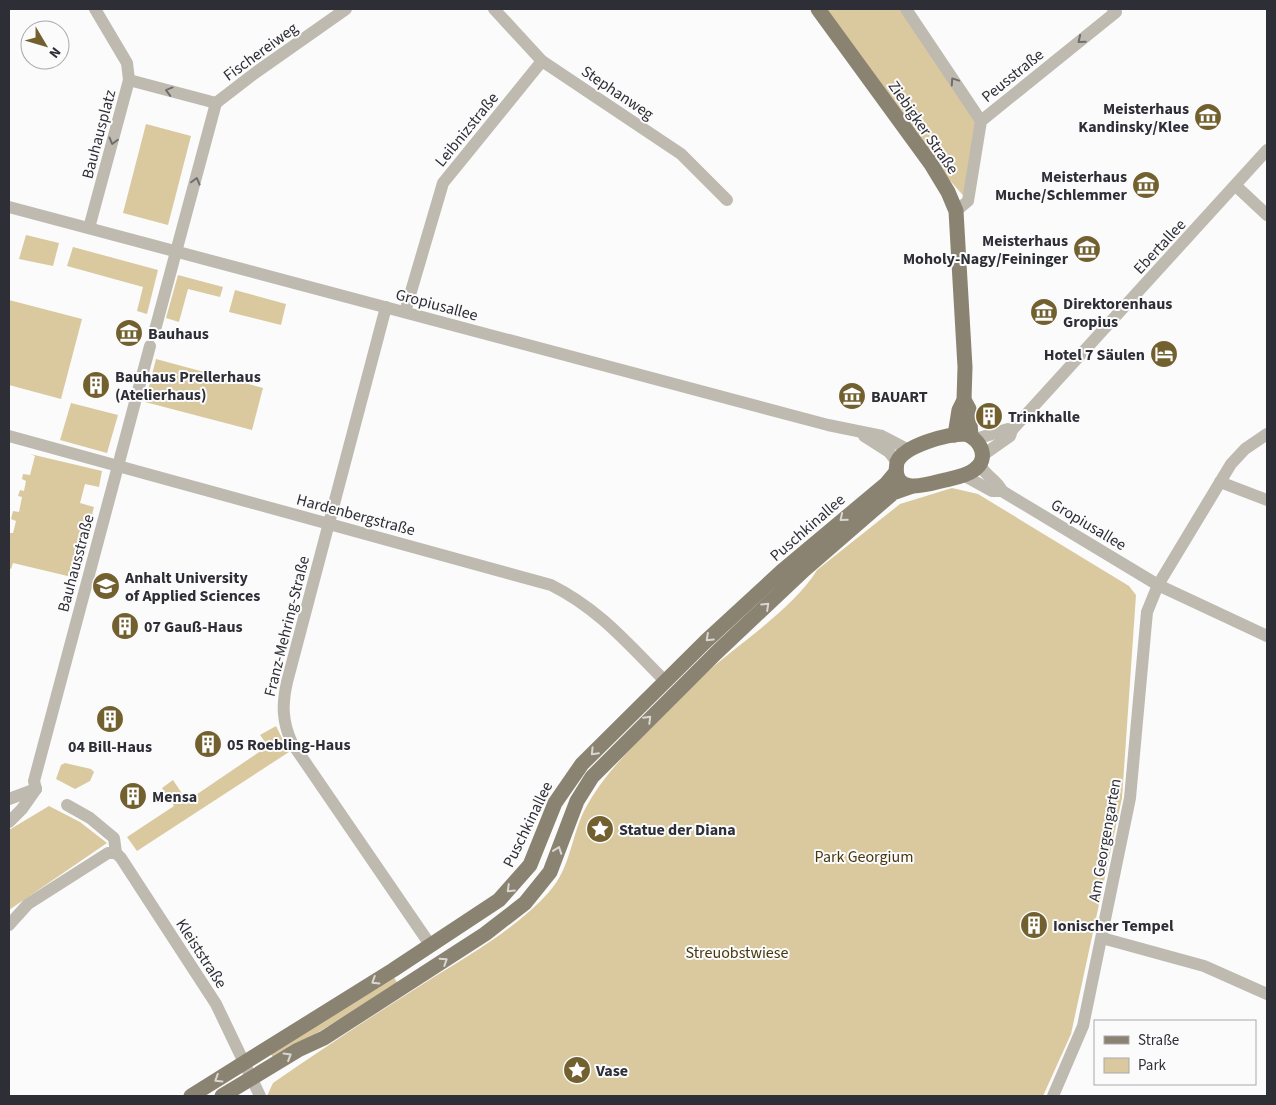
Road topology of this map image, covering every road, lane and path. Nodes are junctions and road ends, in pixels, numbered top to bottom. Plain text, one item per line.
1 (95, 9) edge
2 (346, 9) edge
3 (494, 9) edge
4 (818, 9) edge
5 (906, 9) edge
6 (1116, 10) edge
7 (542, 61) junction
8 (129, 80) junction
9 (216, 103) junction
10 (981, 121) junction
11 (1267, 150) edge
12 (1236, 186) junction
13 (727, 200) dead end
14 (9, 207) edge
15 (956, 211) junction
16 (1267, 215) edge
17 (89, 228) junction
18 (177, 252) junction
19 (386, 307) junction
20 (405, 312) junction
21 (155, 330) dead end
22 (150, 346) dead end
23 (964, 400) junction
24 (1012, 430) junction
25 (858, 432) junction
26 (1267, 434) edge
27 (955, 435) junction
28 (9, 436) edge
29 (973, 438) junction
30 (907, 449) junction
31 (981, 460) junction
32 (118, 465) junction
33 (896, 467) junction
34 (963, 475) junction
35 (1220, 482) junction
36 (910, 487) junction
37 (1002, 491) junction
38 (1267, 500) edge
39 (329, 523) junction
40 (1158, 585) junction
41 (1267, 636) edge
42 (664, 680) junction
43 (36, 789) junction
44 (9, 799) edge
45 (67, 805) dead end
46 (9, 822) edge
47 (116, 853) junction
48 (9, 926) edge
49 (1102, 938) junction
50 (431, 946) junction
51 (1267, 994) edge
52 (245, 1063) junction
53 (252, 1077) junction
54 (191, 1096) edge
55 (222, 1096) edge
56 (260, 1096) edge
57 (1053, 1096) edge

1 - 8 street
2 - 9 street, Fischereiweg
3 - 7 street, Stephanweg
4 - 15 main road, Ziebigker Straße
10 -> 5 street
6 -> 10 street, Peusstraße
7 - 13 street, Stephanweg
7 - 20 street, Leibnizstraße
9 -> 8 street, Bauhausplatz
8 -> 17 street, Bauhausplatz
18 -> 9 street
10 - 15 street, Peusstraße
11 - 12 street, Ebertallee
12 - 16 street
12 - 24 street, Ebertallee
14 - 17 street, Gropiusallee
15 - 23 main road, Ziebigker Straße
17 - 18 street, Gropiusallee
18 - 19 street, Gropiusallee
18 - 21 street
19 - 20 street, Gropiusallee
19 - 39 street, Franz-Mehring-Straße
20 - 25 street, Gropiusallee
22 - 32 street, Bauhausstraße
23 - 27 main road, Ziebigker Straße
23 - 29 main road, Ziebigker Straße
24 - 29 street
24 - 31 street, Ebertallee
25 - 30 street, Gropiusallee
25 - 33 street, Gropiusallee
26 - 35 street, Am Georgengarten
27 - 29 main road
27 - 30 main road
28 - 32 street, Hardenbergstraße
29 - 31 main road, Ziebigker Straße
30 - 33 main road, Puschkinallee
31 - 34 main road, Puschkinallee
31 - 37 street, Gropiusallee
32 - 39 street, Hardenbergstraße
32 - 43 street, Bauhausstraße
33 - 36 main road
33 -> 42 main road, Puschkinallee
34 - 36 main road, Puschkinallee
34 - 37 street, Gropiusallee
35 - 38 street
35 - 40 street, Am Georgengarten
53 -> 36 main road, Puschkinallee
37 - 40 street, Gropiusallee
39 - 42 street, Hardenbergstraße
39 - 50 street, Franz-Mehring-Straße
40 - 41 street, Gropiusallee
40 - 49 street, Am Georgengarten
42 -> 50 main road, Puschkinallee
43 - 44 street
43 - 46 street
45 - 47 street, Kleiststraße
47 - 48 street
47 - 52 street, Kleiststraße
49 - 51 street
49 - 57 street, Am Georgengarten
50 -> 52 main road, Puschkinallee
52 - 53 street, Kleiststraße
52 -> 54 main road, Puschkinallee
53 - 55 main road, Puschkinallee
53 - 56 street, Kleiststraße

